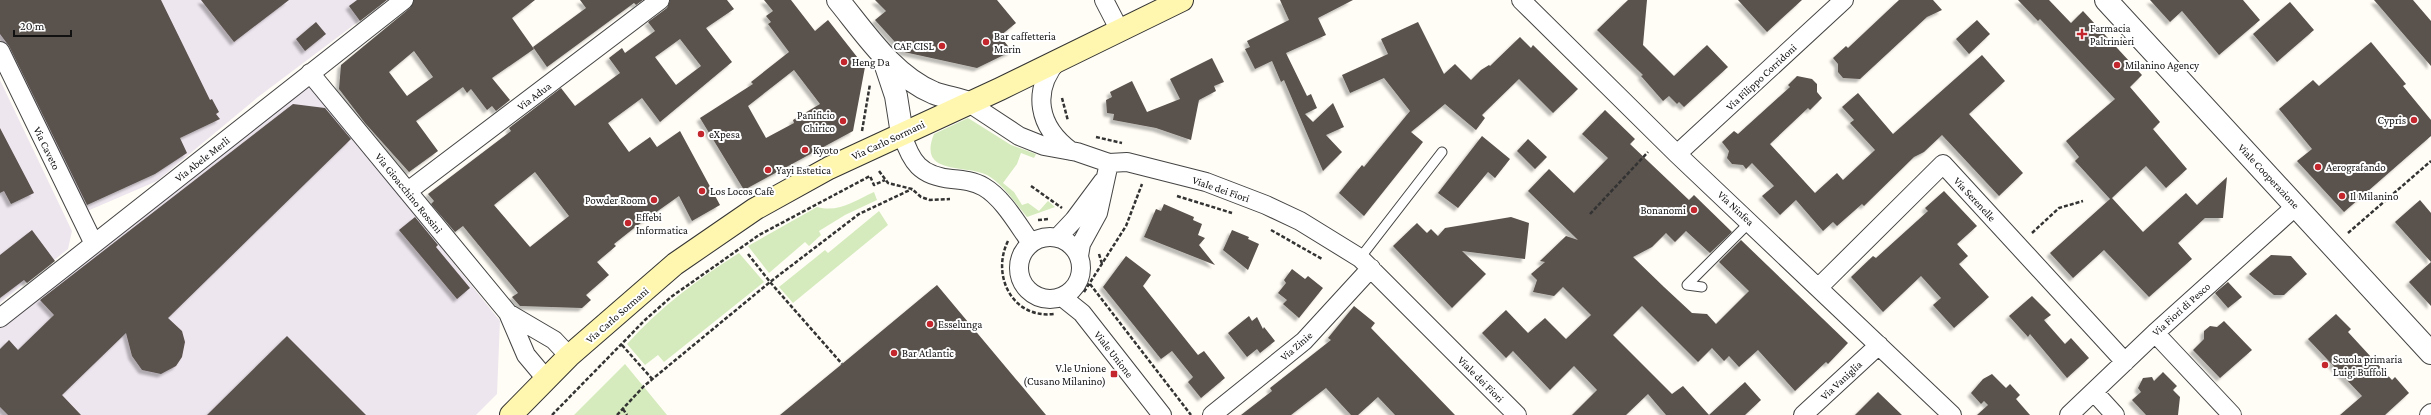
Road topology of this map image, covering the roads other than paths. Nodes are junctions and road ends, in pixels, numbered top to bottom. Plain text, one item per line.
1 (404, 0) edge
2 (660, 0) edge
3 (838, 0) edge
4 (1104, 0) edge
5 (1521, 0) edge
6 (1844, 0) edge
7 (2106, 0) edge
8 (1176, 1) edge
9 (1120, 31) junction
10 (0, 51) edge
11 (880, 51) junction
12 (1058, 60) junction
13 (310, 73) junction
14 (969, 103) junction
15 (902, 134) junction
16 (1071, 151) junction
17 (1442, 152) dead end
18 (1677, 154) junction
19 (1107, 171) junction
20 (408, 191) junction
21 (2296, 206) junction
22 (1750, 222) junction
23 (1058, 237) junction
24 (1031, 243) junction
25 (94, 244) junction
26 (1079, 256) junction
27 (1366, 263) junction
28 (1702, 287) dead end
29 (1819, 287) junction
30 (1061, 305) junction
31 (508, 313) junction
32 (0, 318) edge
33 (2155, 333) junction
34 (1879, 345) junction
35 (2429, 347) edge
36 (569, 356) junction
37 (2125, 362) junction
38 (547, 380) junction
39 (2094, 392) junction
40 (1509, 412) edge
41 (512, 415) edge
42 (1162, 415) edge
43 (1212, 415) edge
44 (1803, 415) edge
45 (1952, 415) edge
46 (2069, 415) edge
47 (2115, 415) edge
48 (2232, 415) edge

1 - 13 street, Via Abele Merli
2 - 20 street, Via Adua
3 - 11 street
4 - 9 street
5 - 18 street, Via Ninfea
6 - 18 street, Via Filippo Corridoni
7 - 21 street, Viale Cooperazione
8 - 9 main road, Via Carlo Sormani
9 - 12 main road, Via Carlo Sormani
10 - 25 street, Via Caveto
11 - 14 street
11 - 15 street
12 - 14 main road, Via Carlo Sormani
12 - 16 street, Viale dei Fiori
13 - 20 street, Via Gioacchino Rossini
13 - 25 street, Via Abele Merli
14 - 15 main road, Via Carlo Sormani
14 - 16 street, Viale dei Fiori
15 - 24 street
15 - 36 main road, Via Carlo Sormani
16 - 19 street, Viale dei Fiori
17 - 27 lane
18 - 22 street, Via Ninfea
19 - 23 street
19 - 26 street
19 - 27 street, Viale dei Fiori
20 - 31 street, Via Gioacchino Rossini
21 - 33 street, Via Fiori di Pesco
21 - 35 street, Viale Cooperazione
22 - 28 lane
22 - 29 street, Via Ninfea
23 - 24 street
23 - 26 street
24 - 30 street
25 - 32 street, Via Abele Merli
26 - 30 street
27 - 40 street, Viale dei Fiori
27 - 43 street, Via Zinie
29 - 34 street, Via Ninfea
29 - 37 street, Via Serenelle
30 - 42 street, Viale Unione
31 - 36 street, Via Gioacchino Rossini
31 - 38 street, Via Gioacchino Rossini
33 - 37 street, Via Fiori di Pesco
33 - 48 street
34 - 44 street, Via Vaniglia
34 - 45 street, Via Ninfea
36 - 38 main road, Via Carlo Sormani
37 - 39 street, Via Fiori di Pesco
38 - 41 main road, Via Carlo Sormani
39 - 46 street, Via Fiori di Pesco
39 - 47 street

